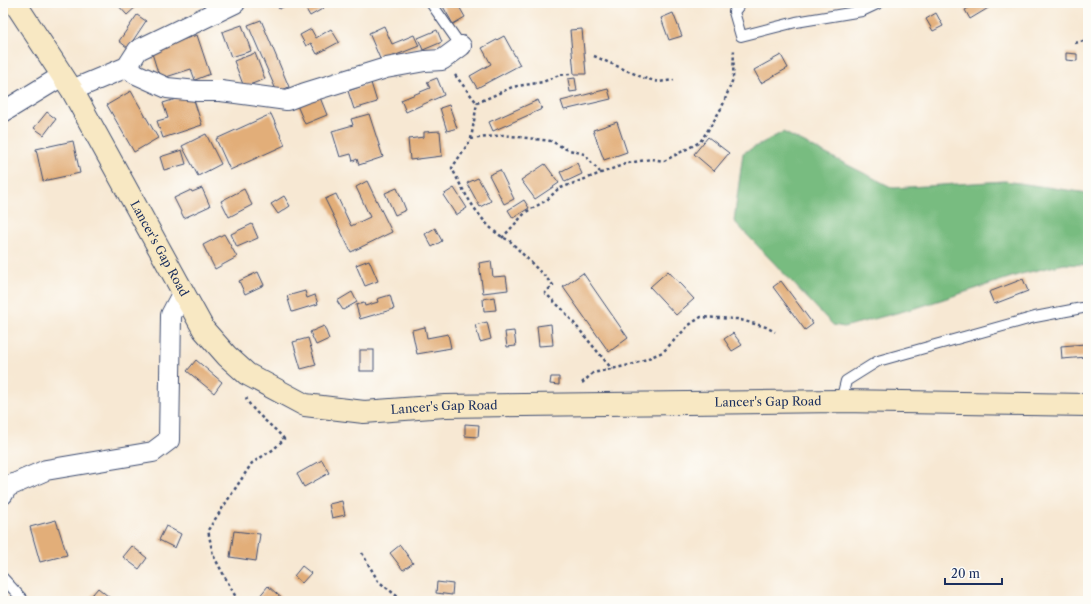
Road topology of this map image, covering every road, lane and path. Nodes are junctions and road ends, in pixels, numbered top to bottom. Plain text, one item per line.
1 (15, 3) edge
2 (235, 3) edge
3 (431, 3) edge
4 (741, 3) edge
5 (879, 3) edge
6 (741, 36) junction
7 (1088, 40) edge
8 (1074, 43) dead end
9 (460, 46) joint
10 (594, 56) dead end
11 (442, 60) junction
12 (127, 67) junction
13 (570, 74) dead end
14 (674, 80) dead end
15 (67, 83) junction
16 (477, 103) junction
17 (3, 112) edge
18 (471, 139) junction
19 (600, 172) junction
20 (502, 238) junction
21 (184, 292) junction
22 (1082, 308) dead end
23 (775, 332) dead end
24 (612, 369) junction
25 (247, 374) junction
26 (842, 401) junction
27 (575, 405) junction
28 (1088, 405) edge
29 (3, 494) edge
30 (362, 553) dead end
31 (3, 578) edge
32 (24, 601) edge
33 (238, 601) edge
34 (403, 601) edge

1 - 15 main road, Lancer's Gap Road
2 - 12 street
3 - 9 lane
4 - 6 lane
5 - 6 lane
6 - 19 path
7 - 8 path
9 - 11 street
10 - 14 path
11 - 12 street
11 - 16 path
12 - 15 street
13 - 16 path
15 - 17 street
15 - 21 main road, Lancer's Gap Road
16 - 18 path
18 - 19 path
18 - 20 path
19 - 20 path
20 - 24 path
21 - 25 main road, Lancer's Gap Road
21 - 29 street
22 - 26 lane
23 - 24 path
24 - 27 path
25 - 27 main road, Lancer's Gap Road
25 - 33 path
26 - 27 main road, Lancer's Gap Road
26 - 28 main road, Lancer's Gap Road
30 - 34 path
31 - 32 lane

